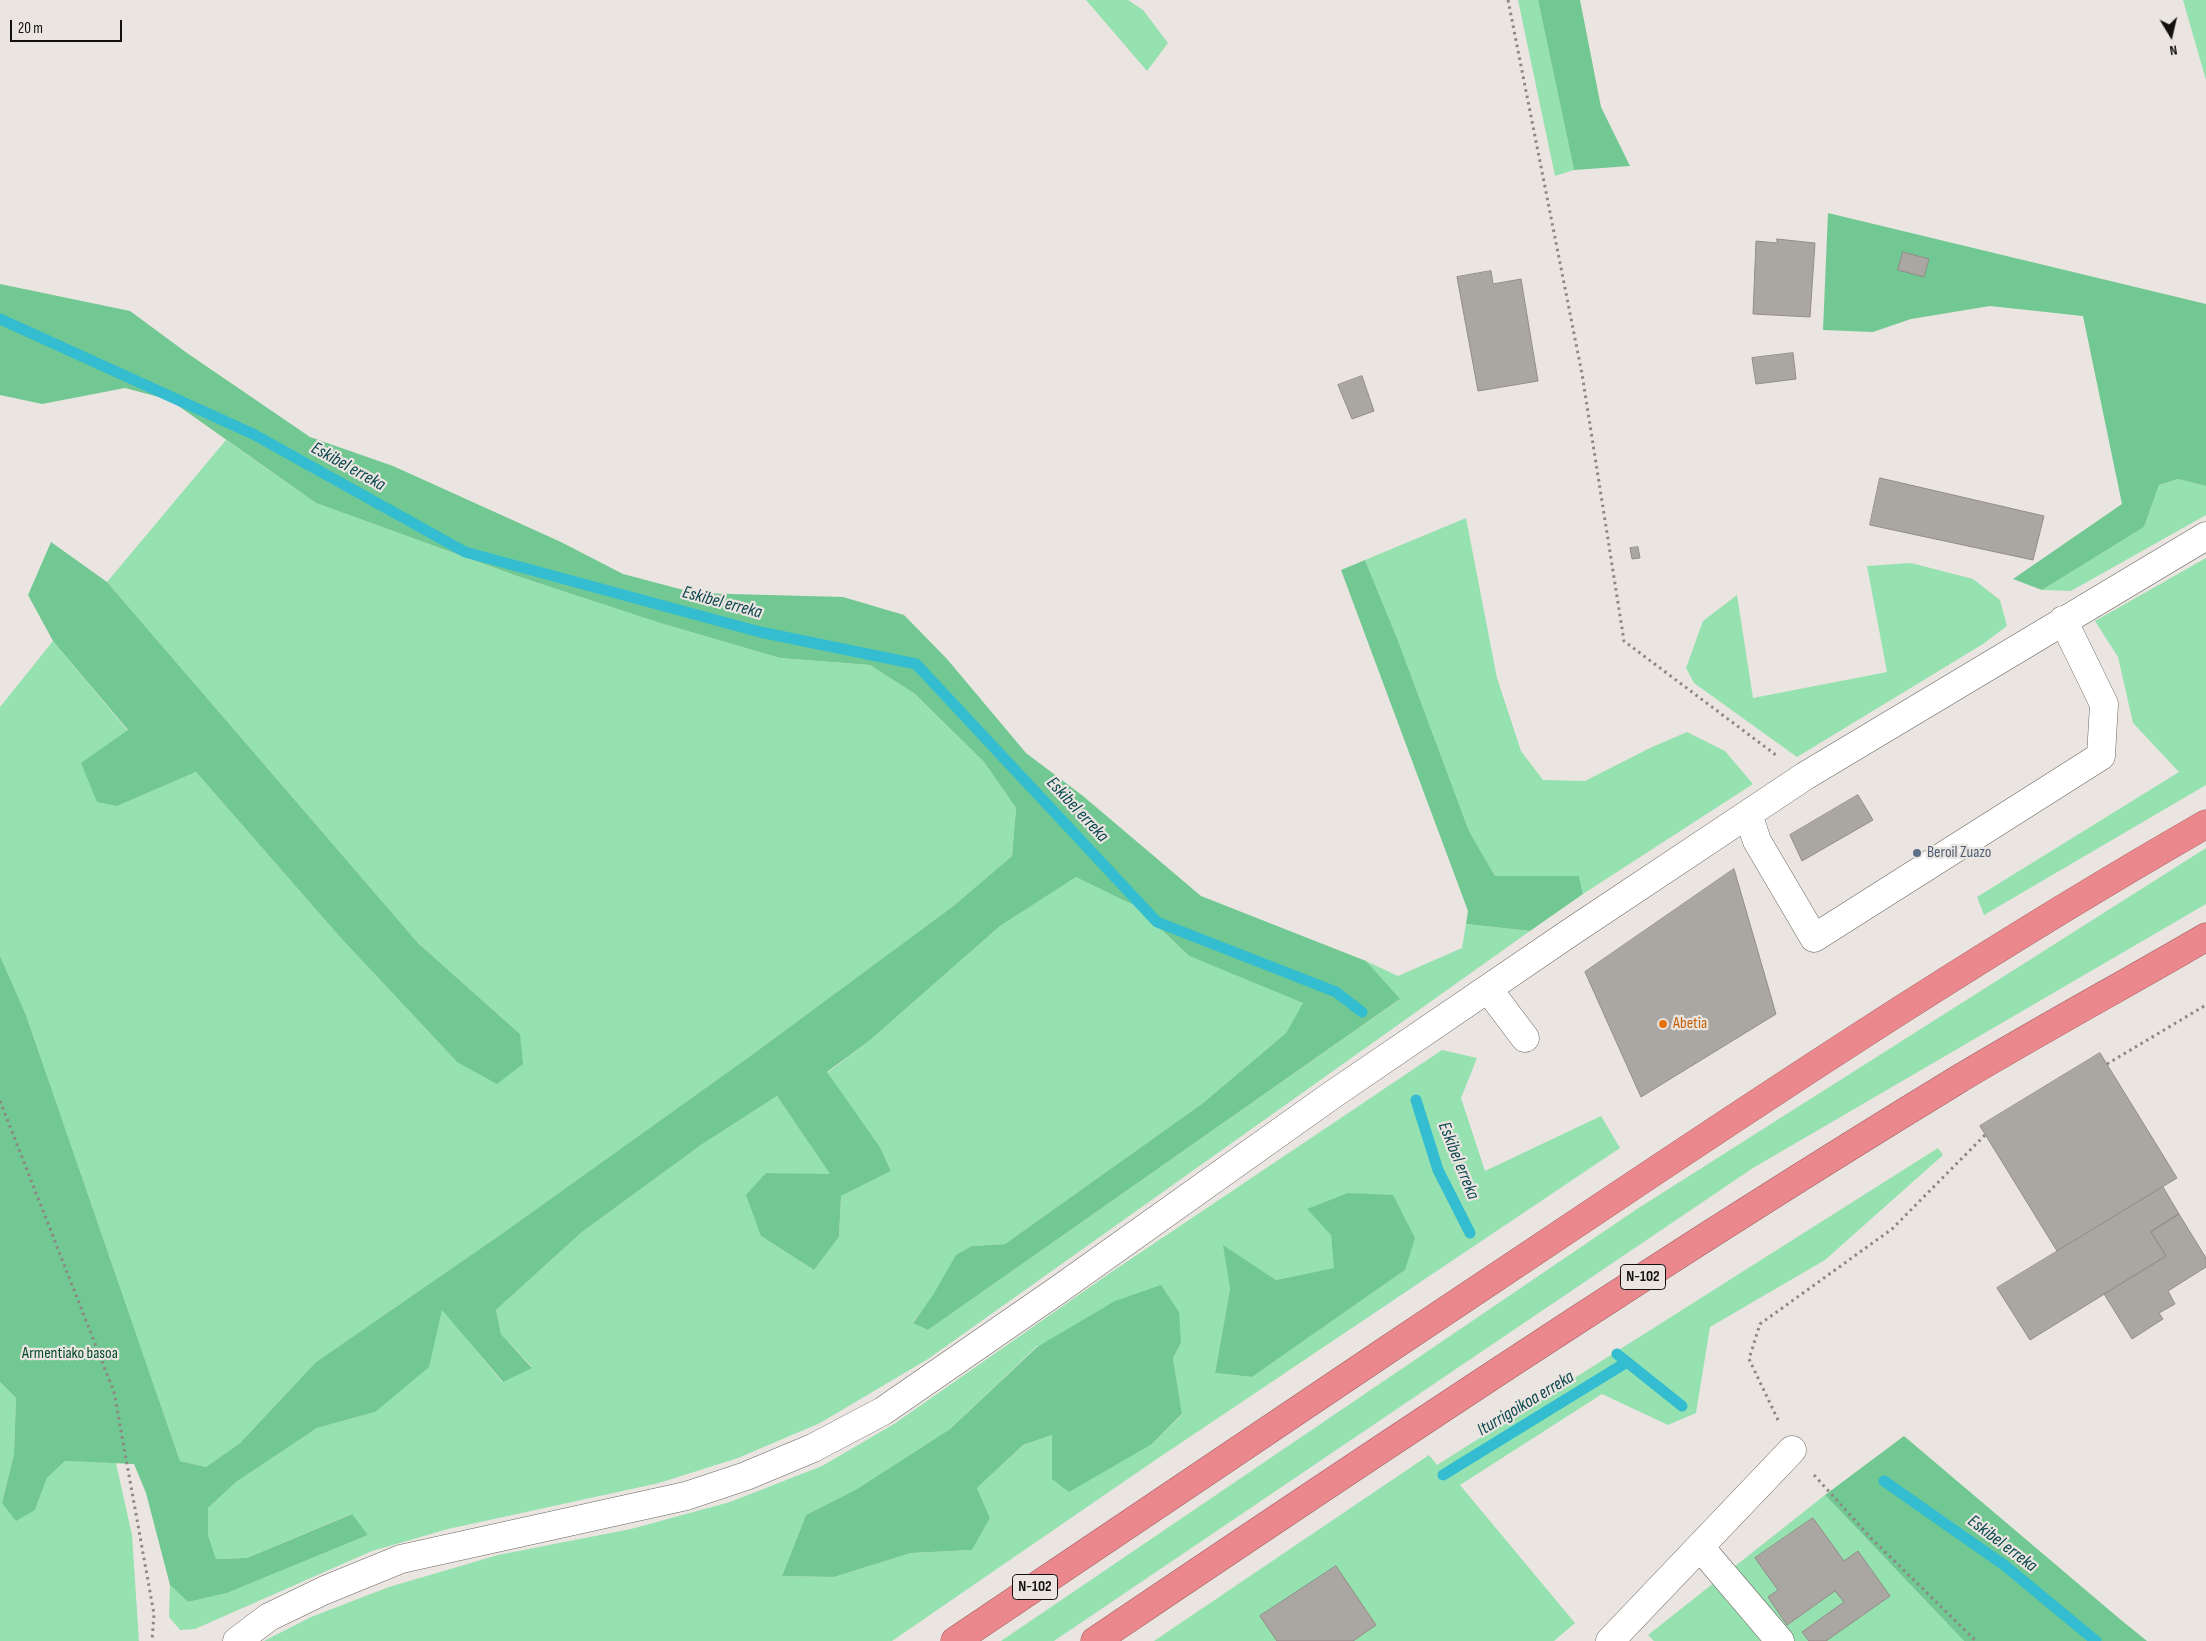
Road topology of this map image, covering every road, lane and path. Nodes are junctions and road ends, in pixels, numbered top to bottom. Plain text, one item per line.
1 (1508, 0) edge
2 (2206, 536) edge
3 (2063, 620) junction
4 (1805, 776) junction
5 (1748, 814) junction
6 (2206, 824) edge
7 (2206, 937) edge
8 (1488, 989) junction
9 (2206, 1005) edge
10 (1525, 1038) dead end
11 (2107, 1064) dead end
12 (0, 1101) edge
13 (1985, 1134) dead end
14 (1792, 1450) junction
15 (1700, 1547) junction
16 (152, 1641) edge
17 (237, 1641) edge
18 (955, 1641) edge
19 (1095, 1641) edge
20 (1610, 1641) edge
21 (1780, 1641) edge
22 (1976, 1641) edge

1 - 4 path
2 - 3 street
3 - 4 street
3 - 5 street
4 - 5 street
5 - 8 street
6 - 18 highway, N-102
7 - 19 highway, N-102
8 - 10 street
8 - 17 street
9 - 11 path
12 - 16 path
13 - 14 path
14 - 15 street
14 - 22 path
15 - 20 street
15 - 21 street

